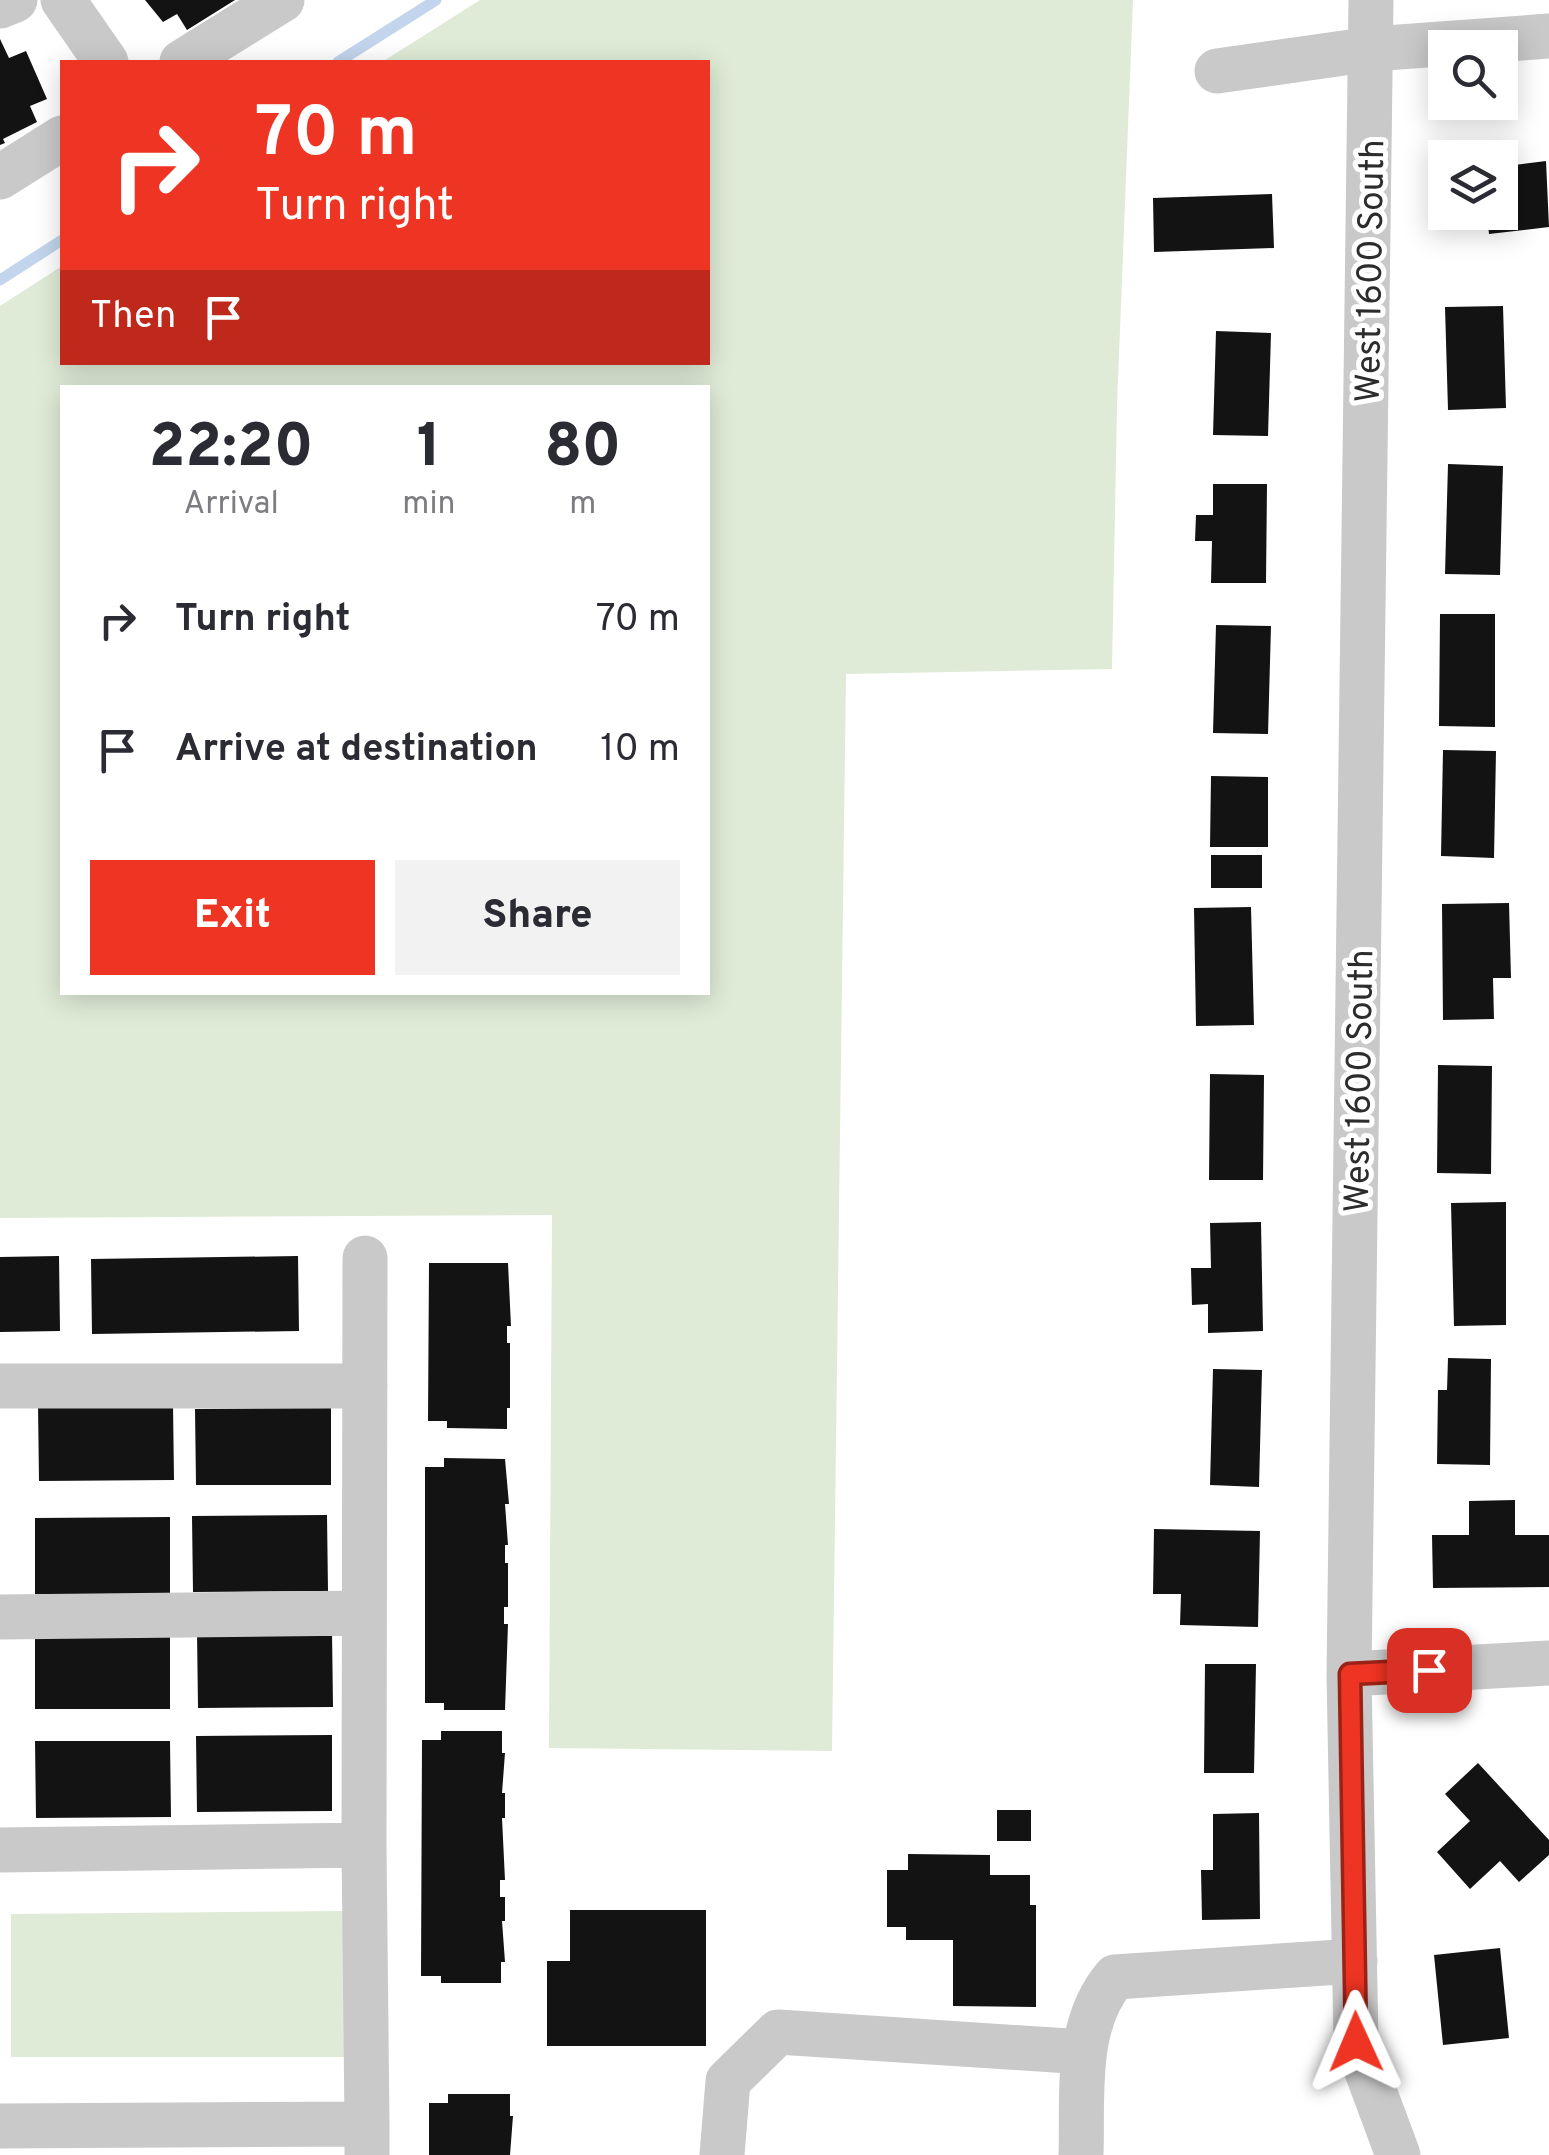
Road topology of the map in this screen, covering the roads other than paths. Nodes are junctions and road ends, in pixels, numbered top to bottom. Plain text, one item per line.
1 (15, 0) edge
2 (64, 0) edge
3 (282, 0) edge
4 (1371, 0) edge
5 (0, 6) edge
6 (1549, 36) edge
7 (1372, 49) junction
8 (105, 60) edge
9 (185, 60) edge
10 (1217, 71) dead end
11 (60, 139) edge
12 (0, 177) edge
13 (366, 1258) dead end
14 (0, 1386) edge
15 (365, 1386) junction
16 (364, 1614) junction
17 (0, 1617) edge
18 (1549, 1663) edge
19 (1350, 1674) junction
20 (364, 1845) junction
21 (0, 1850) edge
22 (1355, 1961) junction
23 (1084, 2052) junction
24 (0, 2126) edge
25 (367, 2140) edge
26 (722, 2155) edge
27 (1081, 2155) edge
28 (1398, 2155) edge

1 - 5 street
2 - 8 street
3 - 9 street
4 - 7 street, West 1600 South
6 - 7 street
7 - 10 street
7 - 19 street, West 1600 South
11 - 12 street
13 - 15 street
14 - 15 street
15 - 16 street
16 - 17 street
16 - 20 street
18 - 19 street
19 - 22 street, West 1600 South
20 - 21 street
20 - 25 street
22 - 23 street
22 - 28 street, West 1600 South
23 - 26 street
23 - 27 street
24 - 25 street

